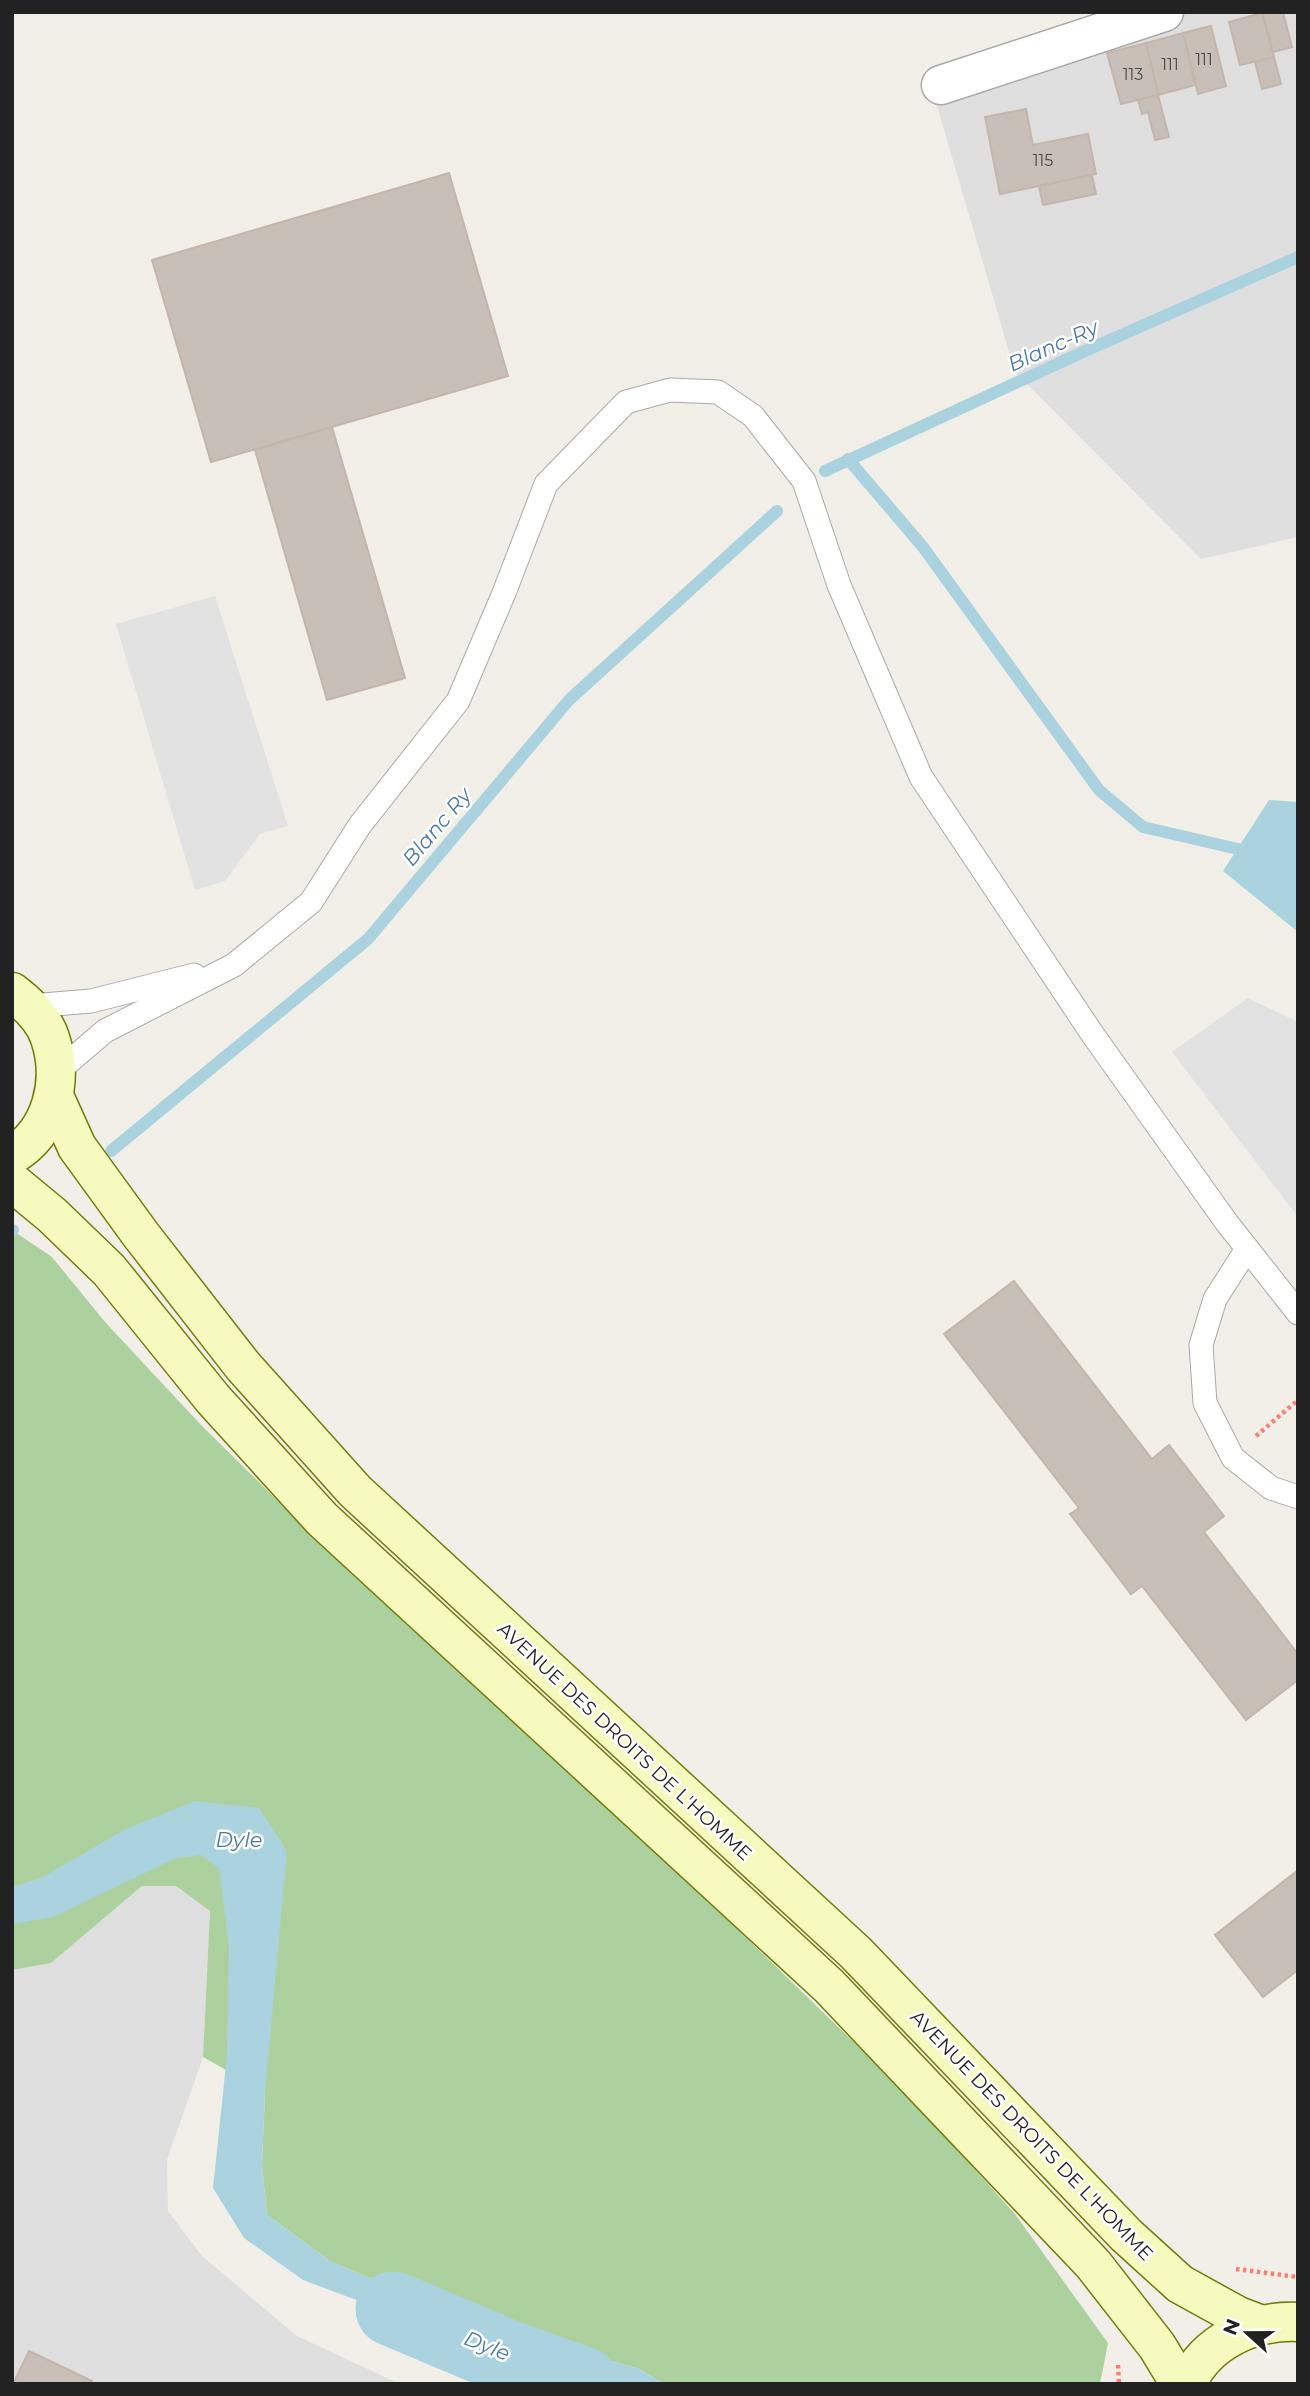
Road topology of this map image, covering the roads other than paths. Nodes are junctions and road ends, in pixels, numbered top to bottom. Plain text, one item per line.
1 (1164, 12) edge
2 (941, 85) dead end
3 (234, 965) junction
4 (21, 999) edge
5 (56, 1084) junction
6 (12, 1155) edge
7 (12, 1182) edge
8 (1247, 1249) junction
9 (1298, 1313) edge
10 (1298, 1497) edge
11 (1298, 2322) edge
12 (1259, 2325) junction
13 (1180, 2384) edge
14 (1187, 2384) edge

1 - 2 street
3 - 4 lane
3 - 5 lane
3 - 8 lane
4 - 5 main road, AVENUE DES DROITS DE L'HOMME
5 - 6 main road
5 - 12 main road, AVENUE DES DROITS DE L'HOMME
7 - 13 main road
8 - 9 lane
8 - 10 lane
11 - 12 main road
12 - 14 main road

